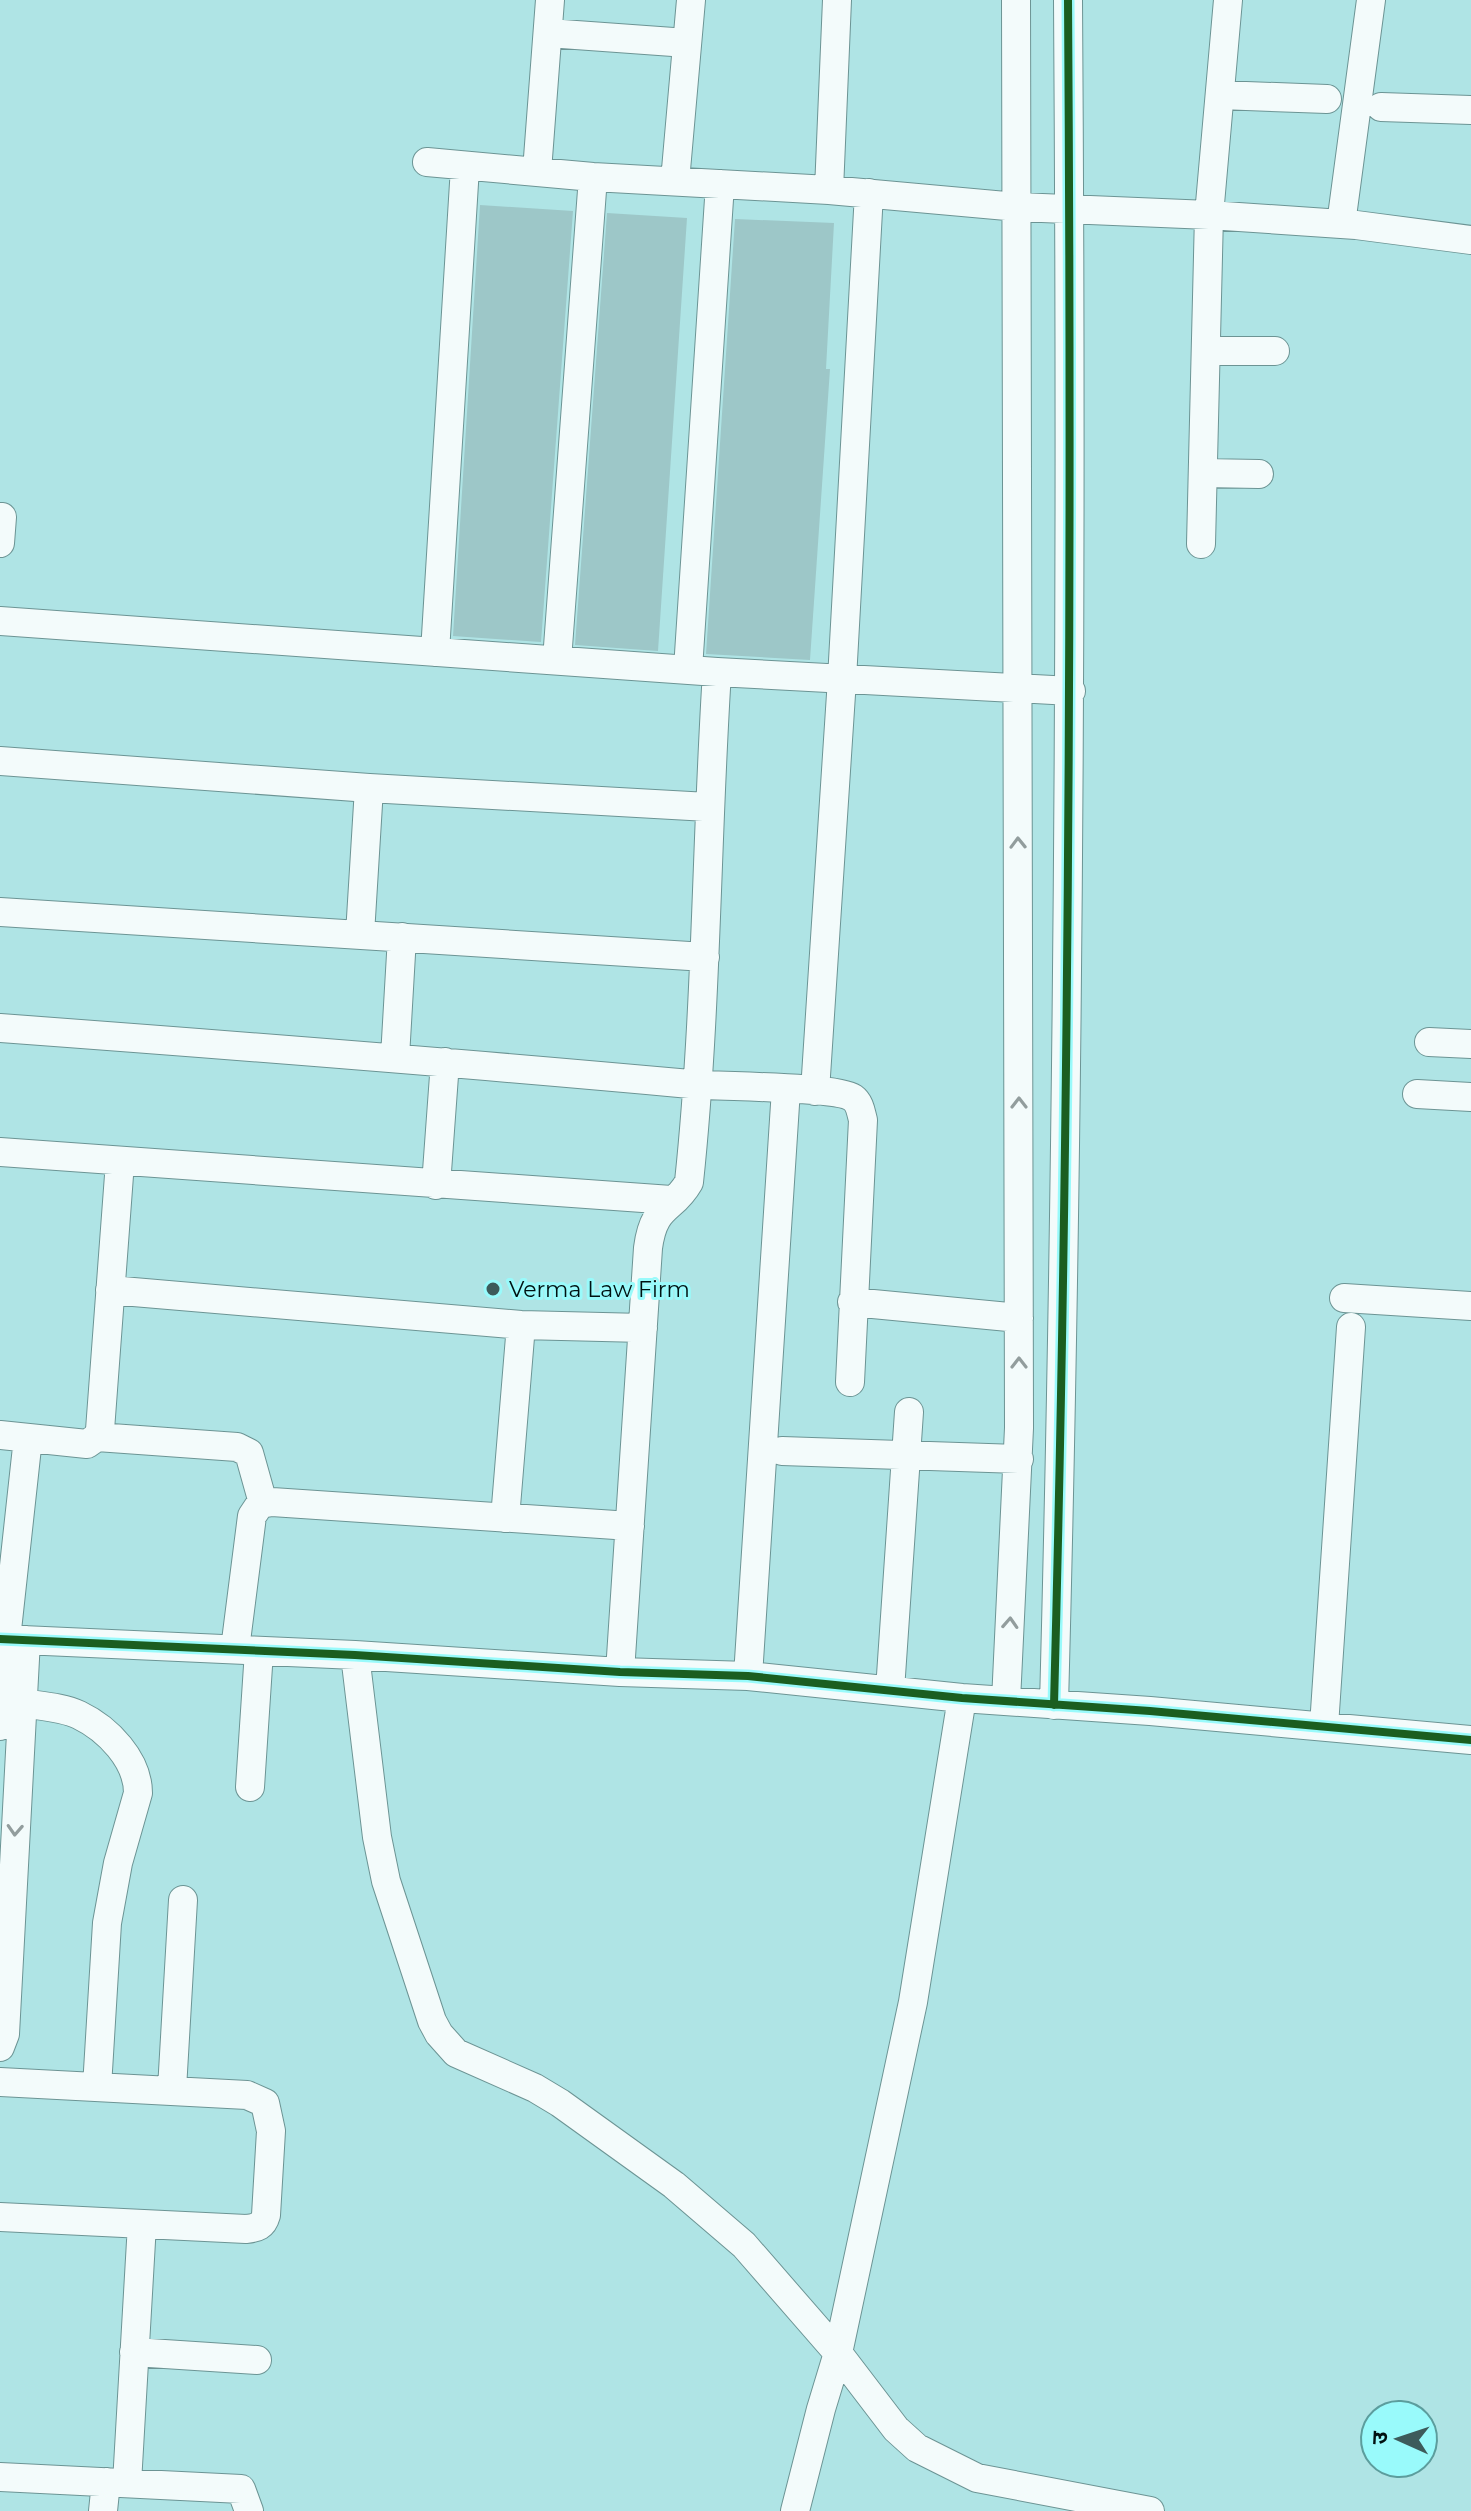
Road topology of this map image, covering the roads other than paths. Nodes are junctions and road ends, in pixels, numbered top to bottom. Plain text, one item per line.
1 (550, 0) edge
2 (691, 0) edge
3 (837, 0) edge
4 (1016, 0) edge
5 (1068, 0) edge
6 (1228, 0) edge
7 (1371, 0) edge
8 (548, 33) junction
9 (687, 43) junction
10 (1220, 95) junction
11 (1327, 99) dead end
12 (1381, 107) dead end
13 (1471, 110) edge
14 (427, 162) dead end
15 (465, 167) junction
16 (537, 171) junction
17 (593, 177) junction
18 (675, 181) junction
19 (720, 184) junction
20 (829, 190) junction
21 (869, 193) junction
22 (1018, 207) junction
23 (1070, 208) junction
24 (1209, 215) junction
25 (1341, 224) junction
26 (1471, 240) edge
27 (1206, 351) junction
28 (1275, 351) dead end
29 (1203, 473) junction
30 (1259, 474) dead end
31 (1201, 544) dead end
32 (0, 621) edge
33 (435, 652) junction
34 (557, 660) junction
35 (688, 669) junction
36 (717, 672) junction
37 (842, 679) junction
38 (1016, 687) junction
39 (1071, 691) junction
40 (0, 761) edge
41 (369, 788) junction
42 (708, 807) junction
43 (0, 912) edge
44 (360, 934) junction
45 (402, 937) junction
46 (705, 957) junction
47 (0, 1028) edge
48 (1429, 1042) dead end
49 (1471, 1044) edge
50 (395, 1057) junction
51 (445, 1062) junction
52 (699, 1085) junction
53 (786, 1089) junction
54 (815, 1091) junction
55 (1417, 1094) dead end
56 (1471, 1097) edge
57 (0, 1152) edge
58 (120, 1162) junction
59 (436, 1185) junction
60 (671, 1200) junction
61 (110, 1290) junction
62 (1344, 1298) dead end
63 (852, 1302) junction
64 (1471, 1306) edge
65 (1019, 1318) junction
66 (521, 1325) junction
67 (1351, 1327) dead end
68 (643, 1328) junction
69 (850, 1382) dead end
70 (909, 1412) dead end
71 (14, 1437) edge
72 (97, 1437) junction
73 (782, 1451) dead end
74 (905, 1457) junction
75 (1019, 1459) junction
76 (263, 1503) junction
77 (505, 1518) junction
78 (630, 1526) junction
79 (11, 1639) edge
80 (247, 1650) junction
81 (355, 1655) junction
82 (620, 1672) junction
83 (748, 1676) junction
84 (890, 1690) junction
85 (962, 1698) junction
86 (1006, 1701) junction
87 (22, 1703) junction
88 (1054, 1705) junction
89 (0, 1726) edge
90 (1324, 1726) junction
91 (1471, 1740) edge
92 (9, 1771) edge
93 (250, 1787) dead end
94 (183, 1900) dead end
95 (0, 2047) edge
96 (0, 2082) edge
97 (97, 2087) junction
98 (172, 2089) junction
99 (0, 2217) edge
100 (142, 2224) junction
101 (134, 2352) junction
102 (838, 2353) junction
103 (257, 2360) dead end
104 (0, 2477) edge
105 (116, 2482) junction
106 (103, 2511) edge
107 (249, 2511) edge
108 (795, 2511) edge
109 (1150, 2511) edge

1 - 8 street
2 - 9 street
3 - 20 street
4 - 22 street
5 - 23 street
6 - 10 street
7 - 25 street
8 - 9 street
8 - 16 street
9 - 18 street
10 - 11 street
10 - 24 street
12 - 13 street
14 - 15 street
15 - 16 street
15 - 33 street
16 - 17 street
17 - 18 street
17 - 34 street
18 - 19 street
19 - 20 street
19 - 35 street
20 - 21 street
21 - 22 street
21 - 37 street
22 - 23 street
22 - 38 street
23 - 24 street
23 - 39 street
24 - 25 street
24 - 27 street
25 - 26 street
27 - 28 street
27 - 29 street
29 - 30 street
29 - 31 street
32 - 33 street
33 - 34 street
34 - 35 street
35 - 36 street
36 - 37 street
36 - 42 street
37 - 38 street
37 - 54 street
38 - 39 street
65 -> 38 street
39 - 88 street
40 - 41 street
41 - 42 street
41 - 44 street
42 - 46 street
43 - 44 street
44 - 45 street
45 - 46 street
45 - 50 street
46 - 52 street
47 - 50 street
48 - 49 street
50 - 51 street
51 - 52 street
51 - 59 street
52 - 53 street
52 - 60 street
53 - 54 street
53 - 83 street
54 - 63 street
55 - 56 street
57 - 58 street
58 - 59 street
58 - 61 street
59 - 60 street
60 - 68 street
61 - 66 street
61 - 72 street
62 - 64 street
63 - 65 street
63 - 69 street
75 -> 65 street
66 - 68 street
66 - 77 street
67 - 90 street
68 - 78 street
70 - 74 street
71 - 72 street
71 - 79 street
72 - 76 street
73 - 74 street
74 - 75 street
74 - 84 street
86 -> 75 street
76 - 77 street
76 - 80 street
77 - 78 street
78 - 82 street
79 - 80 street
79 - 87 street
79 - 89 street
80 - 81 street
80 - 93 street
81 - 82 street
81 - 102 street
82 - 83 street
83 - 84 street
84 - 85 street
85 - 86 street
85 - 102 street
86 - 88 street
87 - 92 street
87 - 97 street
88 - 90 street
90 - 91 street
92 -> 95 street
94 - 98 street
96 - 97 street
97 - 98 street
98 - 100 street
99 - 100 street
100 - 101 street
101 - 103 street
101 - 105 street
102 - 108 street
102 - 109 street
104 - 105 street
105 - 106 street
105 - 107 street

